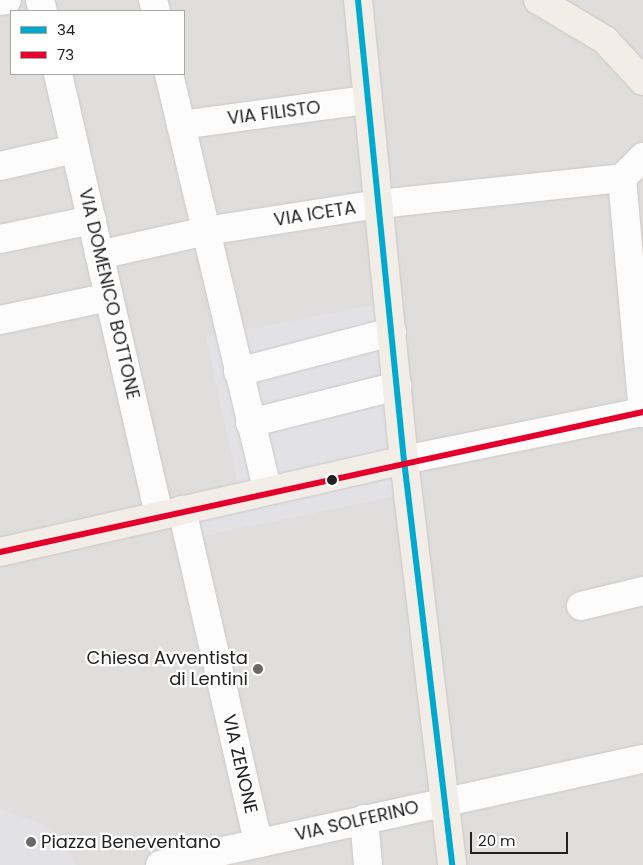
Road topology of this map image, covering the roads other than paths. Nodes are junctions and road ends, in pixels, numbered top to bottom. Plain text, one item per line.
1 (6, 0) edge
2 (358, 0) edge
3 (538, 0) edge
4 (0, 1) edge
5 (58, 75) edge
6 (170, 75) edge
7 (643, 81) edge
8 (367, 100) junction
9 (181, 125) junction
10 (76, 149) junction
11 (643, 157) edge
12 (0, 166) edge
13 (622, 178) junction
14 (379, 204) junction
15 (92, 220) junction
16 (206, 232) junction
17 (0, 239) edge
18 (100, 255) junction
19 (109, 297) junction
20 (0, 320) edge
21 (392, 332) junction
22 (238, 372) junction
23 (397, 386) junction
24 (643, 412) edge
25 (250, 423) junction
26 (404, 460) junction
27 (267, 490) junction
28 (171, 512) junction
29 (0, 552) edge
30 (643, 591) edge
31 (581, 606) dead end
32 (643, 759) edge
33 (443, 801) junction
34 (364, 819) junction
35 (258, 843) junction
36 (204, 860) edge
37 (160, 865) edge
38 (368, 865) edge
39 (452, 865) edge

1 - 4 street
2 - 8 main road
3 - 7 main road
5 - 10 street, VIA DOMENICO BOTTONE
6 - 9 street
8 - 9 street, VIA FILISTO
8 - 14 main road
9 - 16 street
10 - 12 street
10 - 15 street, VIA DOMENICO BOTTONE
11 - 13 street
13 - 14 street, VIA ICETA
13 - 24 street
14 - 16 street, VIA ICETA
14 - 21 main road
15 - 17 street
15 - 18 street, VIA DOMENICO BOTTONE
16 - 18 street, VIA ICETA
16 - 22 street
18 - 19 street, VIA DOMENICO BOTTONE
19 - 20 street
19 - 28 street, VIA DOMENICO BOTTONE
21 - 22 street
21 - 23 main road
22 - 25 street
23 - 25 street
23 - 26 main road
24 - 26 street
25 - 27 street
26 - 27 main road
26 - 33 main road
27 - 28 main road
28 - 29 main road
28 - 35 street, VIA ZENONE
30 - 31 street
32 - 33 street, VIA SOLFERINO
33 - 34 street, VIA SOLFERINO
33 - 39 main road
34 - 35 street, VIA SOLFERINO
34 - 38 street
35 - 36 street, VIA SOLFERINO
36 - 37 street, VIA SOLFERINO

